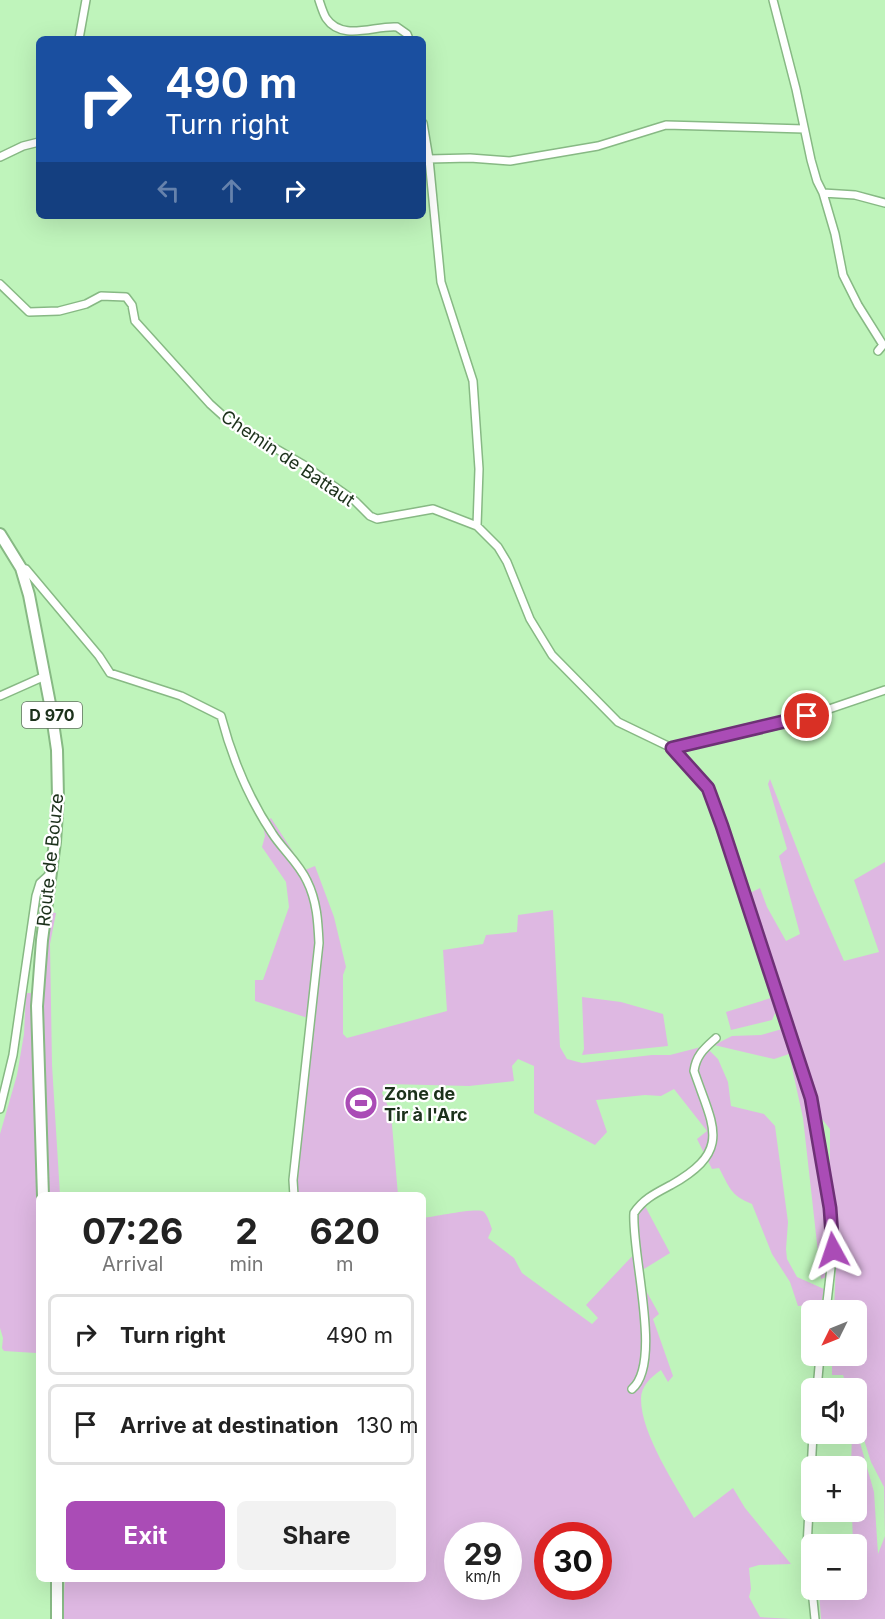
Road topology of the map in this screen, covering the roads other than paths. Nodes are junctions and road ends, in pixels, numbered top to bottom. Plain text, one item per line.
1 (86, 0) edge
2 (319, 0) edge
3 (773, 0) edge
4 (80, 36) edge
5 (408, 36) edge
6 (804, 129) junction
7 (426, 141) edge
8 (36, 143) edge
9 (0, 157) edge
10 (429, 159) junction
11 (823, 193) junction
12 (885, 203) edge
13 (0, 284) edge
14 (878, 351) dead end
15 (477, 526) junction
16 (0, 534) edge
17 (21, 568) junction
18 (45, 676) junction
19 (885, 690) edge
20 (0, 696) edge
21 (672, 748) junction
22 (51, 873) junction
23 (716, 1038) dead end
24 (0, 1108) edge
25 (44, 1192) edge
26 (294, 1192) edge
27 (827, 1300) edge
28 (632, 1389) dead end
29 (812, 1444) edge
30 (808, 1534) edge
31 (57, 1582) edge
32 (813, 1600) edge
33 (57, 1619) edge
34 (815, 1619) edge

1 - 4 street
2 - 5 street
3 - 6 street
6 - 10 street
6 - 11 street
7 - 10 street
8 - 9 street
10 - 15 street
11 - 12 street
11 - 14 street
13 - 15 street, Chemin de Battaut
15 - 21 street, Chemin de Battaut
16 - 17 main road, Route de Bouze / D 970
17 - 18 main road, Route de Bouze / D 970
17 - 26 street
18 - 20 street
18 - 22 main road, Route de Bouze / D 970
19 - 21 street
21 - 27 street
22 - 24 street
22 - 25 main road, Route de Bouze / D 970
23 - 28 street
29 - 30 street
31 - 33 main road
32 - 34 street

